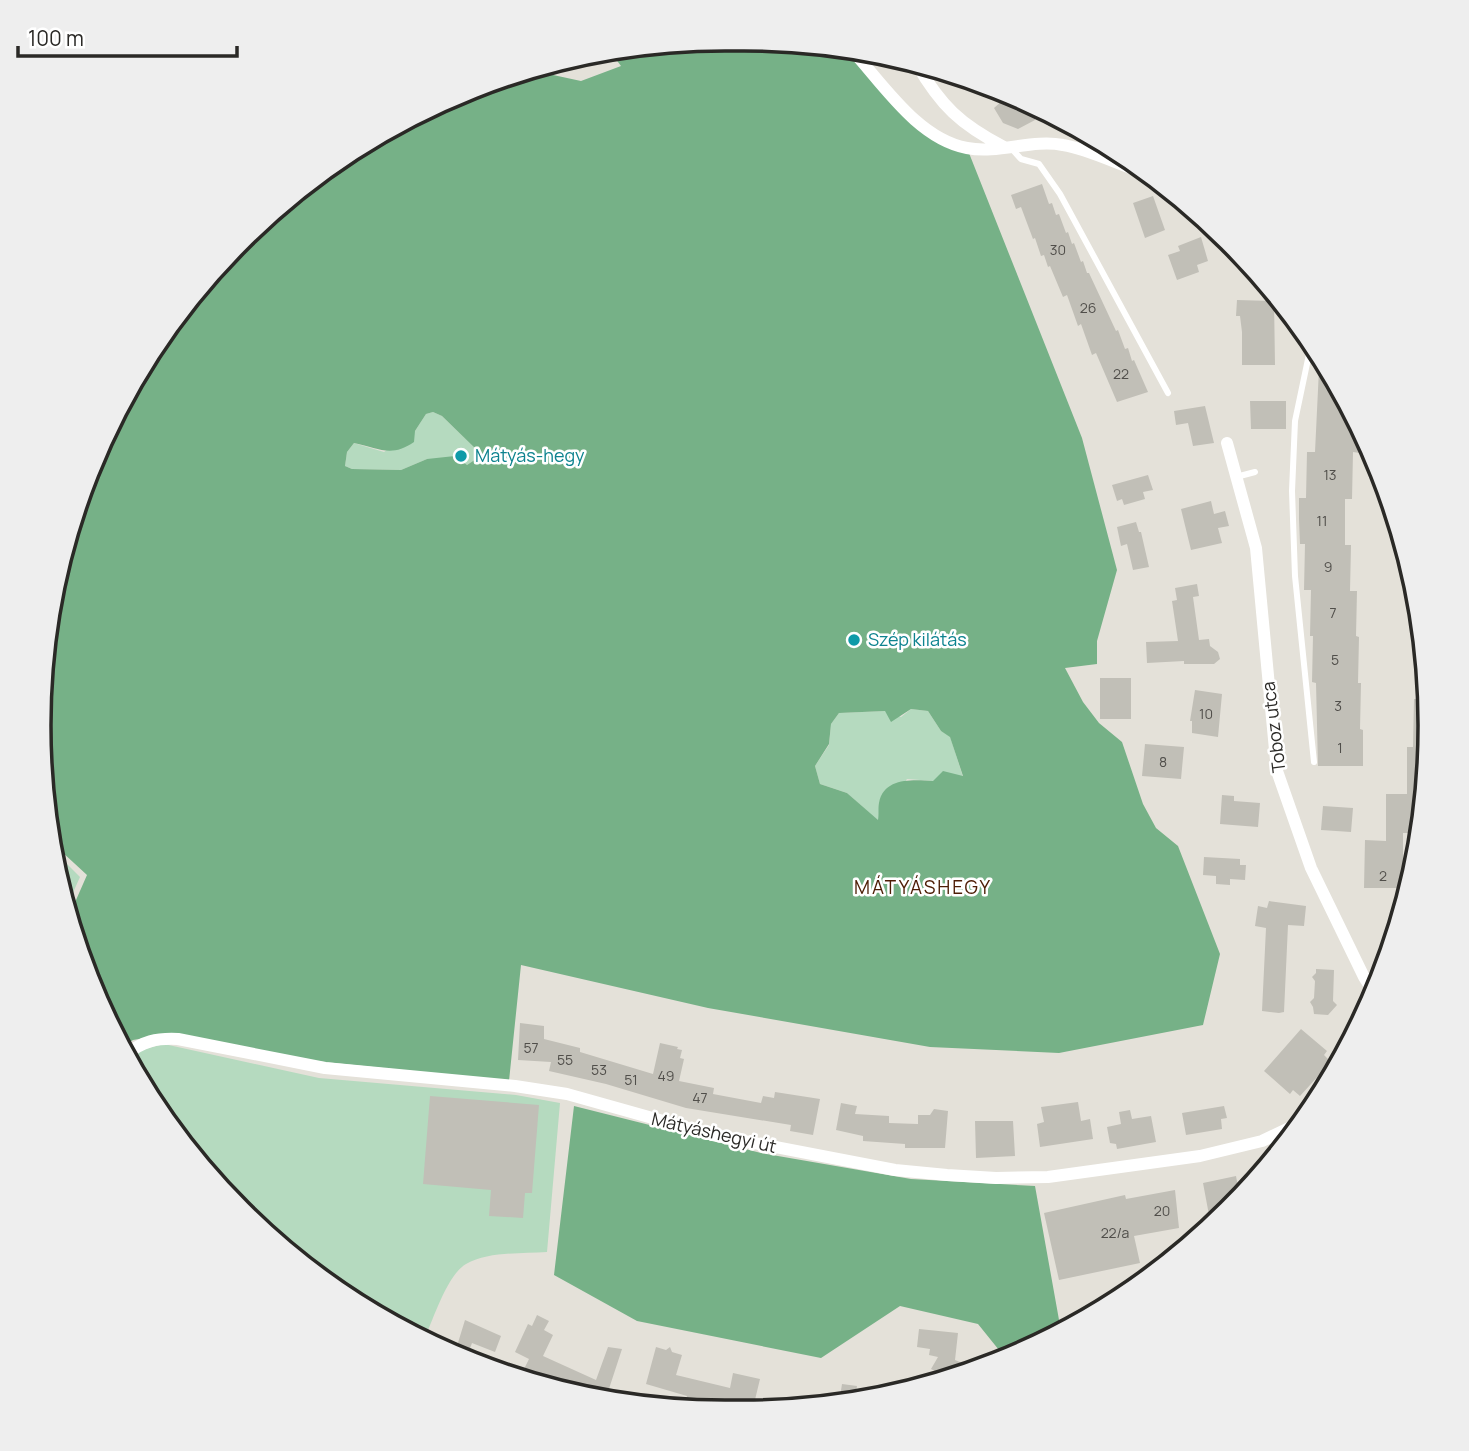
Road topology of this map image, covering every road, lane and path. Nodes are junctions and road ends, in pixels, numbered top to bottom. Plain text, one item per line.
1 (863, 62) edge
2 (923, 76) edge
3 (1010, 149) junction
4 (1112, 160) edge
5 (1309, 357) edge
6 (1168, 393) dead end
7 (1227, 443) dead end
8 (1255, 472) dead end
9 (1236, 477) junction
10 (1314, 762) dead end
11 (1367, 983) edge
12 (134, 1050) edge
13 (1282, 1132) edge

1 - 3 street
2 - 3 street
3 - 4 street
3 - 6 lane
5 - 10 lane, Toboz utca
7 - 9 street, Toboz utca
8 - 9 lane
9 - 11 street, Toboz utca
12 - 13 street, Mátyáshegyi út

